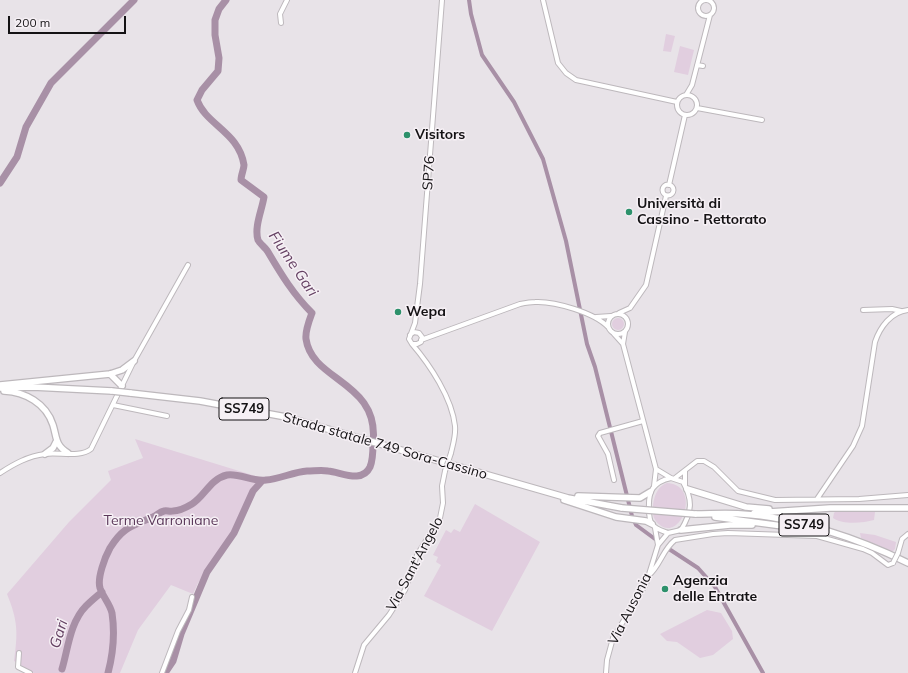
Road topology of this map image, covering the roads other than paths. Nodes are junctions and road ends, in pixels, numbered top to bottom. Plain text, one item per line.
1 (287, 0) edge
2 (442, 0) edge
3 (543, 0) edge
4 (710, 15) junction
5 (703, 16) junction
6 (281, 23) dead end
7 (705, 27) junction
8 (712, 29) dead end
9 (697, 65) junction
10 (703, 66) dead end
11 (692, 85) junction
12 (686, 95) junction
13 (692, 96) junction
14 (677, 102) junction
15 (697, 108) junction
16 (685, 115) junction
17 (762, 120) dead end
18 (669, 185) junction
19 (666, 196) junction
20 (188, 265) dead end
21 (630, 308) junction
22 (863, 310) dead end
23 (908, 310) edge
24 (901, 311) junction
25 (620, 313) junction
26 (612, 316) junction
27 (596, 317) junction
28 (628, 320) junction
29 (415, 323) junction
30 (608, 327) junction
31 (625, 332) junction
32 (419, 333) junction
33 (614, 333) junction
34 (410, 334) junction
35 (431, 335) junction
36 (421, 341) junction
37 (412, 344) junction
38 (623, 344) junction
39 (419, 352) junction
40 (134, 361) junction
41 (110, 374) junction
42 (0, 385) edge
43 (122, 386) junction
44 (0, 389) edge
45 (113, 405) junction
46 (167, 416) dead end
47 (643, 421) junction
48 (56, 442) junction
49 (45, 454) junction
50 (68, 454) junction
51 (656, 469) junction
52 (685, 471) junction
53 (0, 473) edge
54 (673, 478) junction
55 (614, 480) dead end
56 (654, 486) junction
57 (686, 487) junction
58 (540, 490) junction
59 (650, 492) junction
60 (908, 495) edge
61 (817, 499) junction
62 (908, 508) edge
63 (792, 510) junction
64 (695, 514) junction
65 (740, 514) junction
66 (654, 526) junction
67 (790, 527) junction
68 (681, 530) junction
69 (668, 533) junction
70 (908, 534) edge
71 (866, 544) junction
72 (658, 545) junction
73 (908, 563) edge
74 (649, 575) junction
75 (192, 597) dead end
76 (19, 653) dead end
77 (30, 673) edge
78 (162, 673) edge
79 (355, 673) edge
80 (606, 673) edge

1 - 6 street
2 - 29 street, SP76
3 - 14 street
4 - 5 street
4 - 5 street
4 - 7 street
5 - 7 street
7 - 8 street
7 - 9 street
9 - 10 street
9 - 11 street
11 - 12 street
11 - 13 street
12 - 13 street
12 - 14 street
13 - 15 street
14 - 16 street
15 - 16 street
15 - 17 street
16 - 18 street
18 - 19 street
18 - 19 street
19 - 21 street
20 - 40 street
21 - 25 street
21 - 28 street
22 - 24 street
23 - 24 street
24 - 61 street
25 - 26 street
25 - 28 street
26 - 27 street
26 - 30 street
27 - 30 street
27 - 35 street
28 - 31 street
29 - 32 street
29 - 34 street, SP76
30 - 33 street
31 - 33 street
31 - 38 street
32 - 34 street
32 - 35 street
32 - 36 street
33 - 38 street
34 - 37 street
35 - 36 street
36 - 37 street
36 - 39 street
37 - 39 street, Via Sant'Angelo
38 - 47 street
39 - 79 street, Via Sant'Angelo, bridge
40 - 41 highway
40 - 43 street
41 - 42 highway
41 - 43 highway
43 - 45 street
44 - 48 highway
44 - 58 highway, Strada statale 749 Sora-Cassino / SS749, bridge
45 - 46 street
45 - 50 street
47 - 51 street
47 - 55 street
48 - 49 highway
48 - 50 highway
49 - 50 street
49 - 53 street
51 - 54 street
51 - 56 street
52 - 54 street
52 - 57 street
52 - 61 street
54 - 56 street
54 - 57 street
56 - 59 street
57 - 63 highway
57 - 68 street
58 - 59 highway
58 - 64 highway, Strada statale 749 Sora-Cassino / SS749, bridge
58 - 66 highway
59 - 66 street
60 - 61 street
62 - 63 highway
63 - 65 highway
64 - 65 highway, Strada statale 749 Sora-Cassino / SS749
64 - 67 highway, Strada statale 749 Sora-Cassino / SS749
65 - 71 highway, Strada statale 749 Sora-Cassino / SS749
66 - 69 street
66 - 72 street, Via Ausonia
67 - 68 highway
67 - 71 highway, Strada statale 749 Sora-Cassino / SS749
68 - 69 street
69 - 72 street, Via Ausonia
70 - 74 street, bridge
71 - 73 highway, Strada statale 749 Sora-Cassino / SS749
72 - 74 street, Via Ausonia
74 - 80 street, Via Ausonia
75 - 78 street
76 - 77 street

